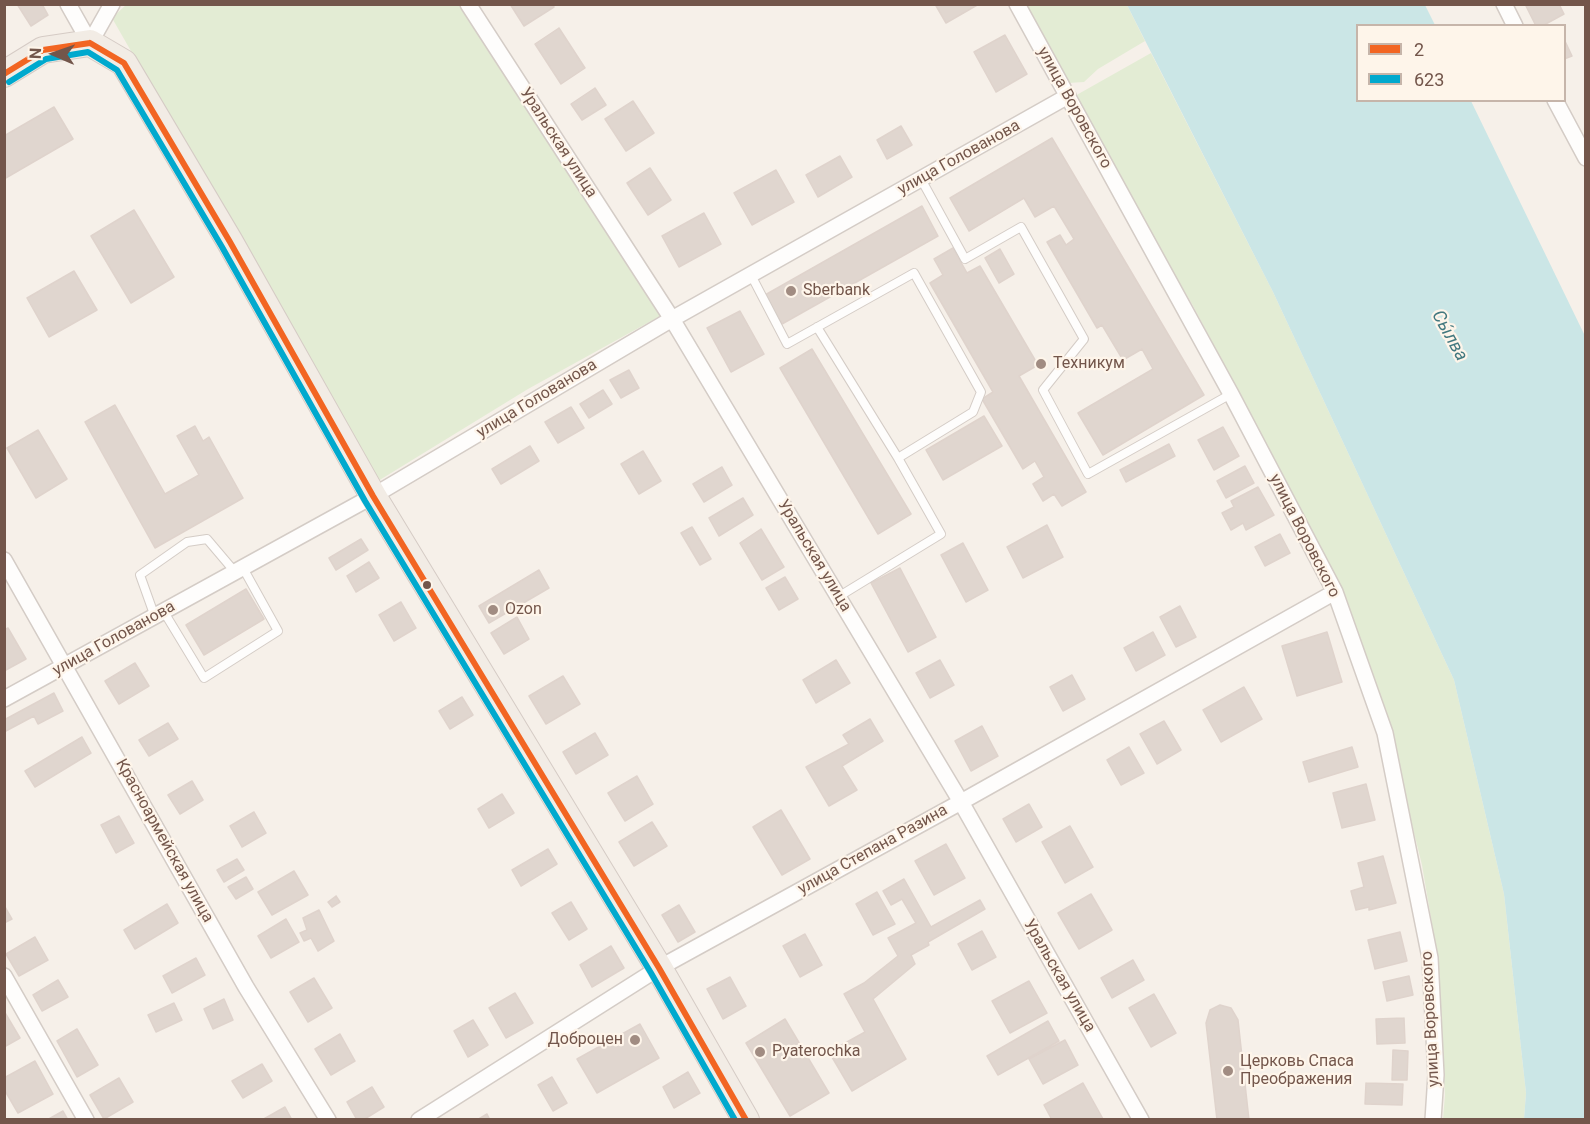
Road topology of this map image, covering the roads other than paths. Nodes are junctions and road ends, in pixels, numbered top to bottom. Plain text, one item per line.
1 (68, 4) edge
2 (112, 4) edge
3 (468, 4) edge
4 (1017, 4) edge
5 (1504, 4) edge
6 (1514, 24) edge
7 (90, 43) junction
8 (4, 74) edge
9 (1068, 96) junction
10 (1556, 102) edge
11 (1586, 158) edge
12 (921, 179) junction
13 (752, 275) junction
14 (672, 319) junction
15 (817, 327) junction
16 (1231, 394) junction
17 (898, 458) junction
18 (373, 496) junction
19 (4, 560) edge
20 (239, 570) junction
21 (1335, 592) junction
22 (838, 597) junction
23 (159, 614) junction
24 (66, 666) junction
25 (4, 699) edge
26 (961, 802) junction
27 (659, 968) junction
28 (4, 976) edge
29 (86, 1119) edge
30 (327, 1119) edge
31 (419, 1119) edge
32 (746, 1119) edge
33 (1141, 1119) edge
34 (1433, 1119) edge

1 - 7 street
2 - 7 street
3 - 14 street, Уральская улица
4 - 9 street, улица Воровского
5 - 6 street
7 - 8 main road
7 - 18 main road
9 - 12 street, улица Голованова
9 - 16 street, улица Воровского
10 - 11 street
12 - 13 street, улица Голованова
12 - 16 lane
13 - 14 street, улица Голованова
13 - 15 lane
14 - 18 street, улица Голованова
14 - 22 street, Уральская улица
15 - 17 lane
15 - 17 lane
16 - 21 street, улица Воровского
17 - 22 lane
18 - 20 street, улица Голованова
18 - 27 main road
19 - 24 street, Красноармейская улица
20 - 23 street, улица Голованова
20 - 23 lane
20 - 23 lane
21 - 26 street, улица Степана Разина
21 - 34 street, улица Воровского
22 - 26 street, Уральская улица
23 - 24 street, улица Голованова
24 - 25 street, улица Голованова
24 - 30 street, Красноармейская улица
26 - 27 street, улица Степана Разина
26 - 33 street, Уральская улица
27 - 31 street, улица Степана Разина
27 - 32 main road
28 - 29 street

